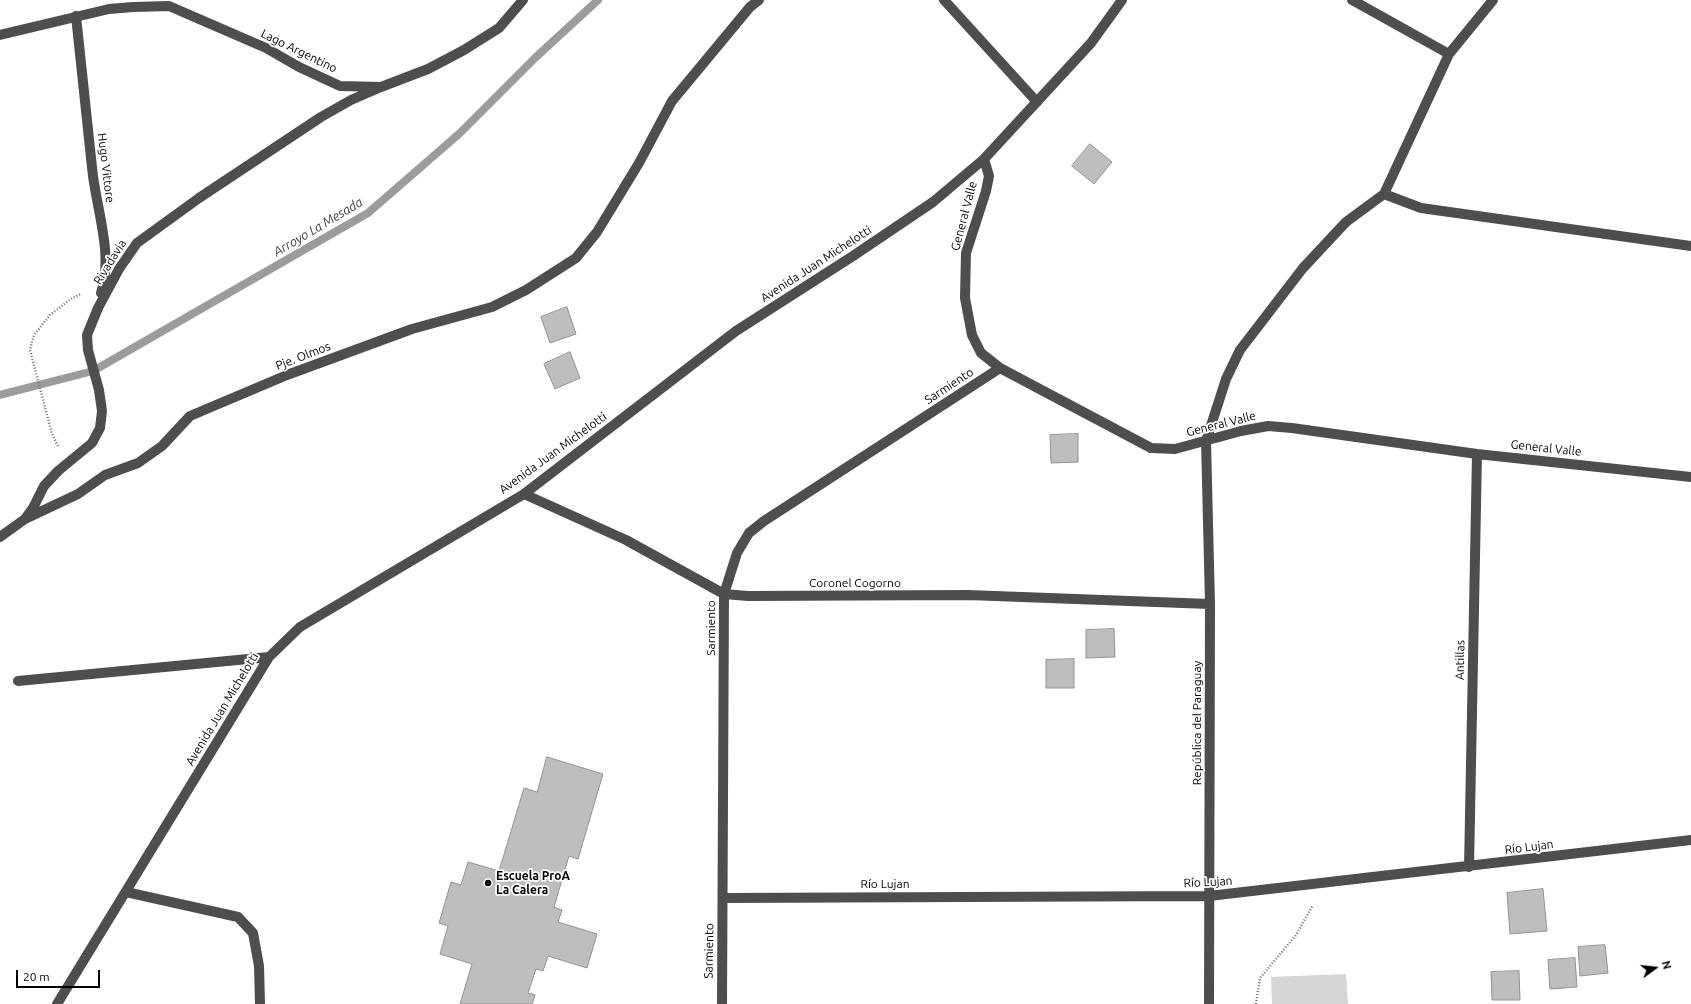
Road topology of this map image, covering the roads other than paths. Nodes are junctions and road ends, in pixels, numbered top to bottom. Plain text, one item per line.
1 (523, 0) edge
2 (759, 0) edge
3 (944, 0) edge
4 (1122, 0) edge
5 (1352, 0) edge
6 (1494, 0) edge
7 (133, 3) edge
8 (170, 3) edge
9 (76, 16) junction
10 (0, 35) edge
11 (1449, 54) junction
12 (381, 86) junction
13 (1037, 102) junction
14 (984, 158) junction
15 (1384, 194) junction
16 (1691, 246) edge
17 (92, 322) junction
18 (1000, 368) junction
19 (1206, 442) junction
20 (1477, 454) junction
21 (1691, 477) edge
22 (524, 494) junction
23 (25, 519) junction
24 (0, 537) edge
25 (724, 594) junction
26 (1210, 604) junction
27 (269, 657) junction
28 (18, 681) dead end
29 (1691, 840) edge
30 (1469, 867) junction
31 (126, 892) junction
32 (1209, 896) junction
33 (723, 898) junction
34 (58, 1004) edge
35 (260, 1004) edge
36 (722, 1004) edge
37 (1209, 1004) edge

1 - 12 street, Lago Argentino
2 - 23 street, Pje. Olmos
3 - 13 street
4 - 13 street, Avenida Juan Michelotti
5 - 11 street
6 - 11 street
7 - 8 street, Lago Argentino
7 - 9 street, Lago Argentino
8 - 12 street, Lago Argentino
9 - 10 street, Lago Argentino
9 - 17 street, Hugo Vittore
11 - 15 street
12 - 17 street, Rivadavia
13 - 14 street, Avenida Juan Michelotti
14 - 18 street, General Valle
14 - 22 street, Avenida Juan Michelotti
15 - 16 street
15 - 19 street, República del Paraguay
17 - 23 street, Rivadavia
18 - 19 street, General Valle
18 - 25 street, Sarmiento
19 - 20 street, General Valle
19 - 26 street, República del Paraguay
20 - 21 street, General Valle
20 - 30 street, Antillas
22 - 25 street, Coronel Cogorno
22 - 27 street, Avenida Juan Michelotti
23 - 24 street, Rivadavia
25 - 26 street, Coronel Cogorno
25 - 33 street, Sarmiento
26 - 32 street, República del Paraguay
27 - 28 street
27 - 31 street, Avenida Juan Michelotti
29 - 30 street, Río Lujan
30 - 32 street, Río Lujan
31 - 34 street, Avenida Juan Michelotti
31 - 35 street
32 - 33 street, Río Lujan
32 - 37 street, República del Paraguay
33 - 36 street, Sarmiento

